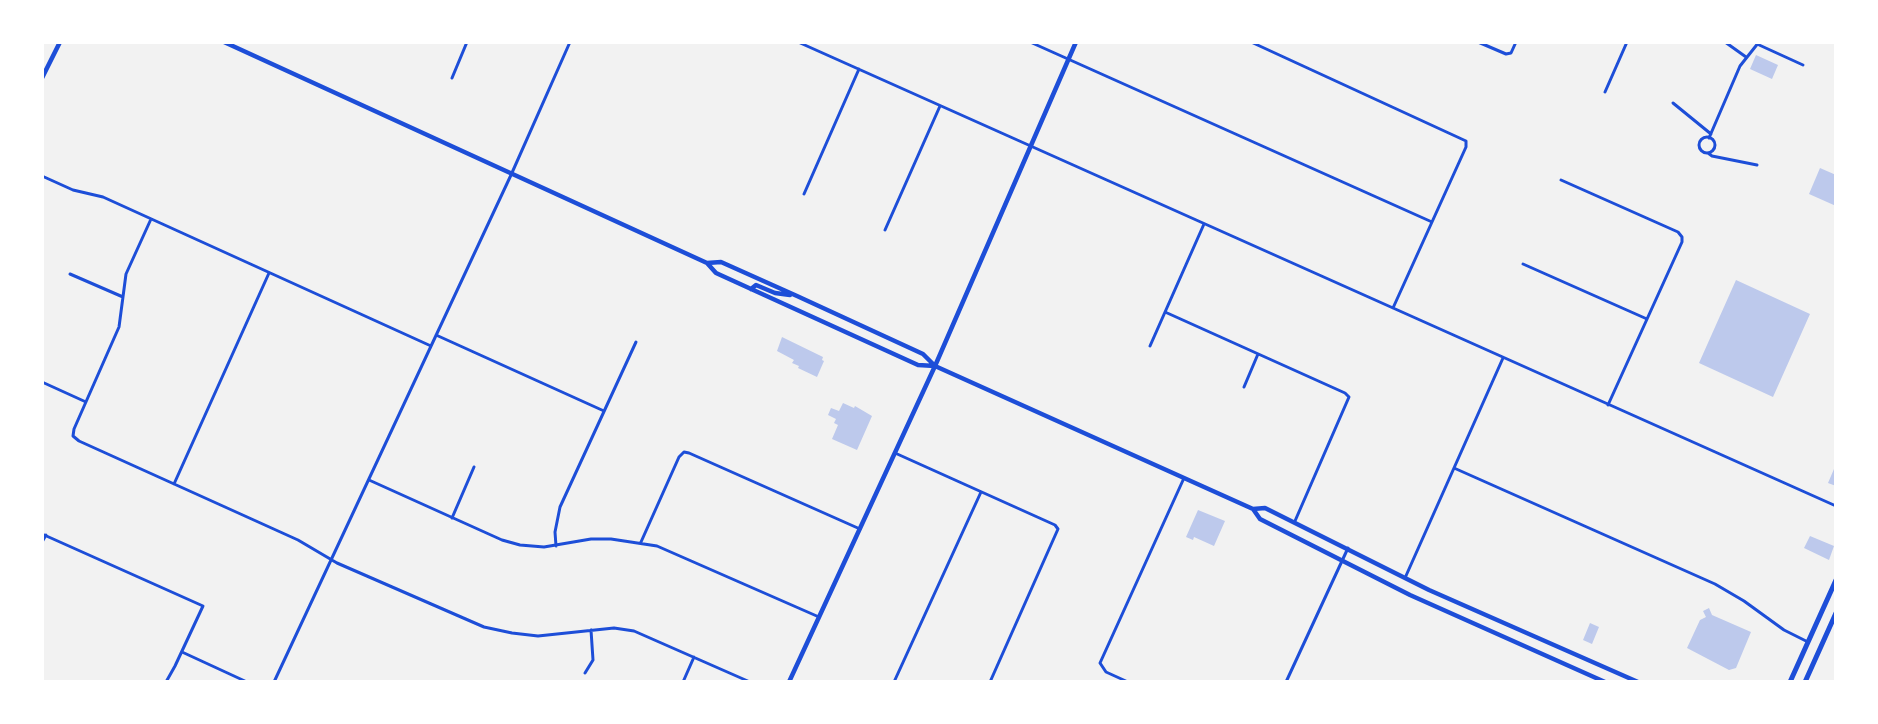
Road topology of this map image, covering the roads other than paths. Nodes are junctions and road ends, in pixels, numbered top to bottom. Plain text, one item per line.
1 (60, 42) edge
2 (224, 42) edge
3 (467, 42) edge
4 (570, 42) edge
5 (798, 42) edge
6 (1030, 42) edge
7 (1076, 42) edge
8 (1251, 42) edge
9 (1478, 42) edge
10 (1516, 42) edge
11 (1627, 42) edge
12 (1725, 42) edge
13 (1758, 43) edge
14 (1746, 57) junction
15 (1069, 60) junction
16 (1804, 65) dead end
17 (859, 69) junction
18 (42, 78) edge
19 (452, 78) dead end
20 (1605, 92) dead end
21 (1673, 103) dead end
22 (940, 106) junction
23 (1710, 136) junction
24 (1031, 146) junction
25 (1708, 153) junction
26 (1757, 164) dead end
27 (511, 175) junction
28 (42, 176) edge
29 (1561, 180) dead end
30 (804, 194) dead end
31 (151, 219) junction
32 (1432, 222) junction
33 (1204, 224) junction
34 (885, 230) dead end
35 (708, 263) junction
36 (1523, 264) dead end
37 (269, 273) junction
38 (70, 274) dead end
39 (751, 289) junction
40 (797, 296) junction
41 (123, 297) junction
42 (1393, 308) junction
43 (1165, 312) junction
44 (1647, 319) junction
45 (436, 335) junction
46 (636, 342) dead end
47 (431, 346) junction
48 (1150, 346) dead end
49 (1258, 354) junction
50 (1503, 358) junction
51 (935, 366) junction
52 (42, 382) edge
53 (1244, 387) dead end
54 (86, 402) junction
55 (1608, 404) junction
56 (604, 411) junction
57 (894, 453) junction
58 (474, 467) dead end
59 (1454, 468) junction
60 (1185, 478) junction
61 (369, 480) junction
62 (174, 484) junction
63 (981, 492) junction
64 (1836, 506) edge
65 (1253, 509) junction
66 (452, 518) junction
67 (1295, 521) junction
68 (860, 529) junction
69 (44, 534) edge
70 (42, 542) edge
71 (641, 542) junction
72 (556, 546) junction
73 (1348, 548) junction
74 (331, 560) junction
75 (1343, 560) junction
76 (1405, 578) junction
77 (1836, 580) edge
78 (1836, 613) edge
79 (819, 617) junction
80 (591, 630) junction
81 (1808, 642) junction
82 (182, 652) junction
83 (694, 657) junction
84 (585, 674) dead end
85 (166, 682) edge
86 (246, 682) edge
87 (274, 682) edge
88 (683, 682) edge
89 (750, 682) edge
90 (789, 682) edge
91 (894, 682) edge
92 (990, 682) edge
93 (1128, 682) edge
94 (1286, 682) edge
95 (1605, 682) edge
96 (1638, 682) edge
97 (1790, 682) edge
98 (1805, 682) edge

1 - 18 main road
2 - 27 main road
3 - 19 street
4 - 27 street
5 - 17 street
6 - 15 street
7 - 15 main road
8 - 32 street
9 - 10 street
11 - 20 street
12 - 14 street
13 - 14 street
13 - 16 street
14 - 23 street
15 - 24 main road
15 - 32 street
17 - 22 street
17 - 30 street
21 - 23 street
22 - 24 street
22 - 34 street
23 - 25 street
23 - 25 street
24 - 33 street
24 - 51 main road
25 - 26 street
27 - 35 main road
27 - 45 street
28 - 31 street
29 - 44 street
31 - 37 street
31 - 41 street
32 - 42 street
33 - 42 street
33 - 43 street
35 - 39 main road
35 - 40 main road
36 - 44 street
37 - 47 street
37 - 62 street
38 - 41 street
39 - 40 main road
39 - 51 main road
40 - 51 main road
41 - 54 street
42 - 50 street
43 - 48 street
43 - 49 street
44 - 55 street
45 - 47 street
45 - 56 street
46 - 56 street
47 - 61 street
49 - 53 street
49 - 67 street
50 - 55 street
50 - 59 street
51 - 57 main road
51 - 60 main road
52 - 54 street
54 - 62 street
55 - 64 street
56 - 72 street
57 - 63 street
57 - 68 main road
58 - 66 street
59 - 76 street
59 - 81 street
60 - 65 main road
60 - 93 street
61 - 66 street
61 - 74 street
62 - 74 street
63 - 91 street
63 - 92 street
65 - 67 main road
65 - 75 main road
66 - 72 street
67 - 73 main road
68 - 71 street
68 - 79 main road
69 - 70 street
69 - 82 street
71 - 72 street
71 - 79 street
73 - 75 street
73 - 76 main road
74 - 80 street
74 - 87 street
75 - 94 street
75 - 95 main road
76 - 96 main road
77 - 81 main road
78 - 98 main road
79 - 90 main road
80 - 83 street
80 - 84 street
81 - 97 main road
82 - 85 street
82 - 86 street
83 - 88 street
83 - 89 street

